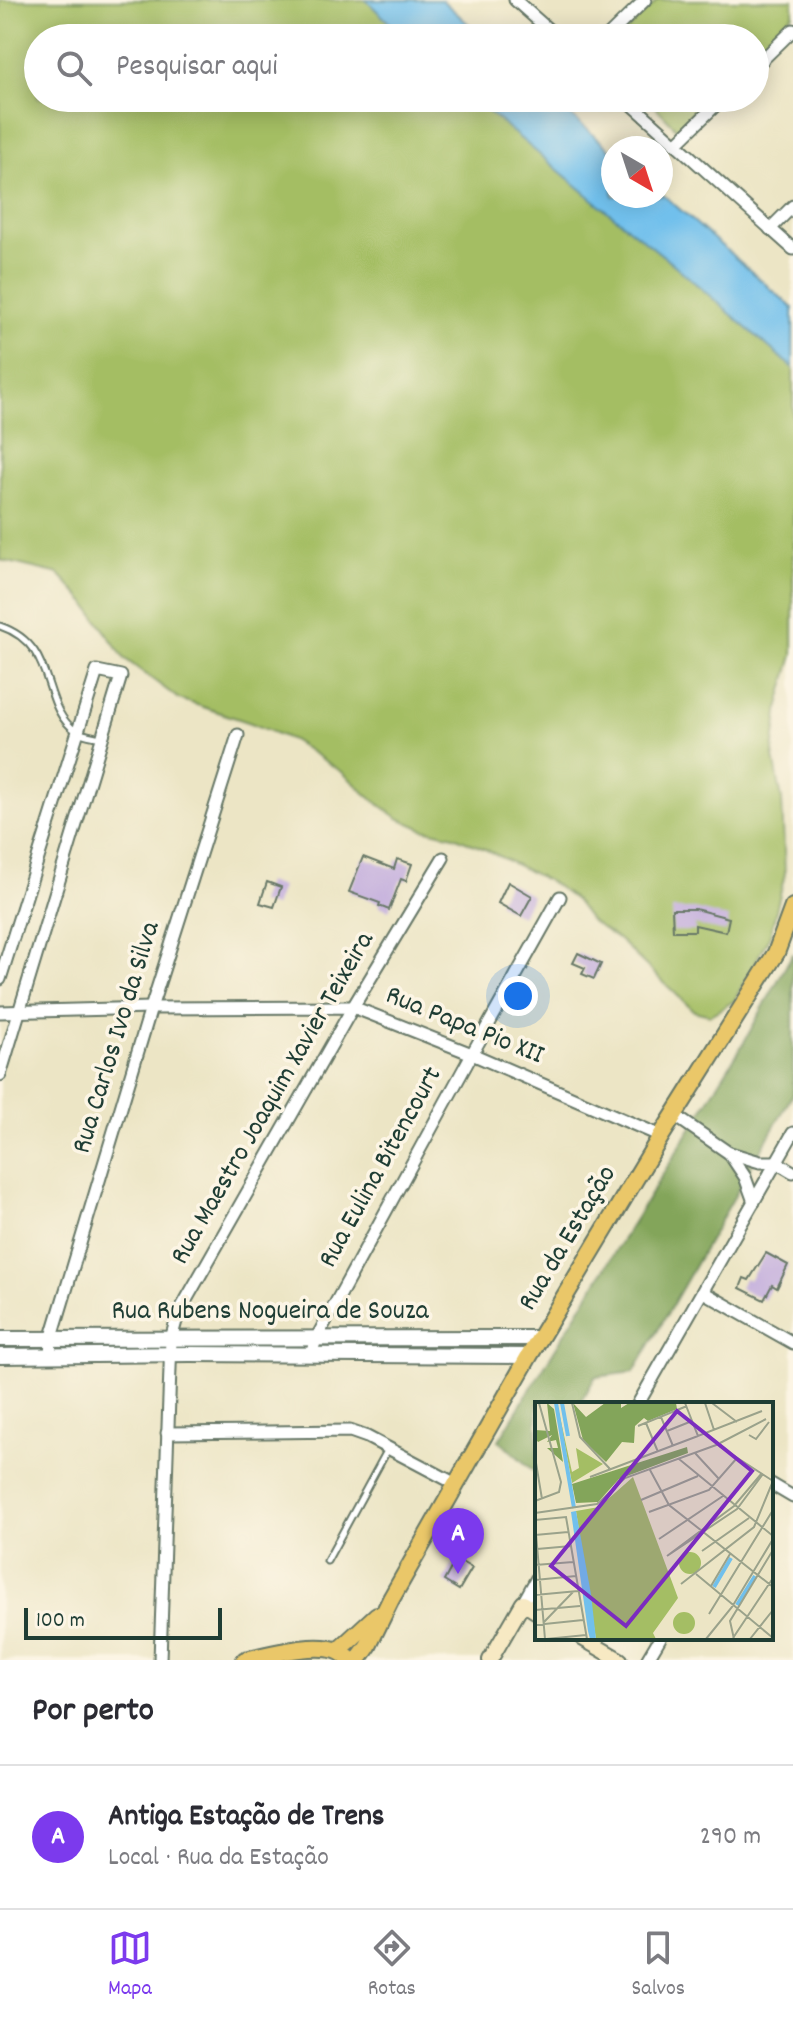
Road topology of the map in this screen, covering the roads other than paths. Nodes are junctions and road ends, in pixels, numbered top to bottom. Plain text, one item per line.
1 (515, 0) edge
2 (645, 0) edge
3 (542, 24) edge
4 (620, 24) edge
5 (793, 30) edge
6 (769, 53) edge
7 (641, 112) edge
8 (709, 112) edge
9 (676, 144) junction
10 (793, 206) edge
11 (770, 229) junction
12 (793, 249) edge
13 (0, 626) edge
14 (77, 732) junction
15 (238, 735) dead end
16 (102, 739) junction
17 (443, 858) dead end
18 (560, 897) dead end
19 (793, 907) edge
20 (0, 979) edge
21 (353, 1007) junction
22 (151, 1008) junction
23 (0, 1012) edge
24 (18, 1012) junction
25 (472, 1054) junction
26 (0, 1075) edge
27 (674, 1115) junction
28 (793, 1133) edge
29 (661, 1136) junction
30 (729, 1153) junction
31 (776, 1162) junction
32 (793, 1172) edge
33 (754, 1202) junction
34 (703, 1292) junction
35 (317, 1337) junction
36 (539, 1338) junction
37 (0, 1339) edge
38 (171, 1339) junction
39 (51, 1340) junction
40 (793, 1343) edge
41 (311, 1354) junction
42 (50, 1355) junction
43 (171, 1355) junction
44 (0, 1356) edge
45 (529, 1356) junction
46 (639, 1402) edge
47 (167, 1433) junction
48 (389, 1448) junction
49 (456, 1484) junction
50 (773, 1485) edge
51 (793, 1497) edge
52 (327, 1561) dead end
53 (535, 1582) edge
54 (391, 1599) junction
55 (523, 1603) junction
56 (535, 1611) edge
57 (585, 1640) edge
58 (659, 1640) edge
59 (276, 1654) junction
60 (337, 1655) edge
61 (160, 1660) edge
62 (245, 1660) edge
63 (305, 1660) edge
64 (358, 1660) edge
65 (490, 1660) edge
66 (620, 1660) edge
67 (647, 1660) edge

1 - 3 street
2 - 4 street
5 - 6 street
7 - 9 street
8 - 9 street
9 - 11 street
10 - 11 street
11 - 12 street
13 - 14 lane
14 - 16 lane
14 - 16 street
14 - 20 street
15 - 22 street, Rua Carlos Ivo da Silva
16 - 24 street
17 - 21 street, Rua Maestro Joaquim Xavier Teixeira
18 - 25 street, Rua Eulina Bitencourt
19 - 27 main road, Rua da Estação
21 - 22 street, Rua Papa Pio XII
21 - 25 street, Rua Papa Pio XII
21 - 38 street, Rua Maestro Joaquim Xavier Teixeira
22 - 24 street, Rua Papa Pio XII
22 - 39 street, Rua Carlos Ivo da Silva
23 - 24 street, Rua Papa Pio XII
24 - 26 street
25 - 29 street, Rua Papa Pio XII
25 - 35 street, Rua Eulina Bitencourt
27 - 29 main road, Rua da Estação
27 - 30 street
28 - 31 street
29 - 36 main road, Rua da Estação
30 - 31 street
30 - 33 street
31 - 32 street
31 - 33 street
33 - 34 street
34 - 40 street
34 - 46 street
35 - 36 street, Rua Rubens Nogueira de Souza
35 - 38 street, Rua Rubens Nogueira de Souza
35 - 41 street, Rua Eulina Bitencourt
36 - 45 main road, Rua da Estação
37 - 39 street, Rua Rubens Nogueira de Souza
38 - 39 street, Rua Rubens Nogueira de Souza
38 - 43 street, Rua Maestro Joaquim Xavier Teixeira
39 - 42 street, Rua Carlos Ivo da Silva
41 - 43 street, Rua Rubens Nogueira de Souza
41 - 45 street, Rua Rubens Nogueira de Souza
42 - 43 street, Rua Rubens Nogueira de Souza
42 - 44 street, Rua Rubens Nogueira de Souza
43 - 47 street, Rua Maestro Joaquim Xavier Teixeira
45 - 49 main road, Rua da Estação
47 - 48 street
47 - 61 street, Rua Maestro Joaquim Xavier Teixeira
48 - 49 street
48 - 52 lane
49 - 54 main road, Rua da Estação
50 - 51 street
53 - 55 street
54 - 60 main road, Rua da Estação
54 - 64 main road, Rua da Estação
55 - 56 main road
55 - 65 main road
57 - 66 main road
58 - 67 street
59 - 60 main road
59 - 62 main road
59 - 63 main road

